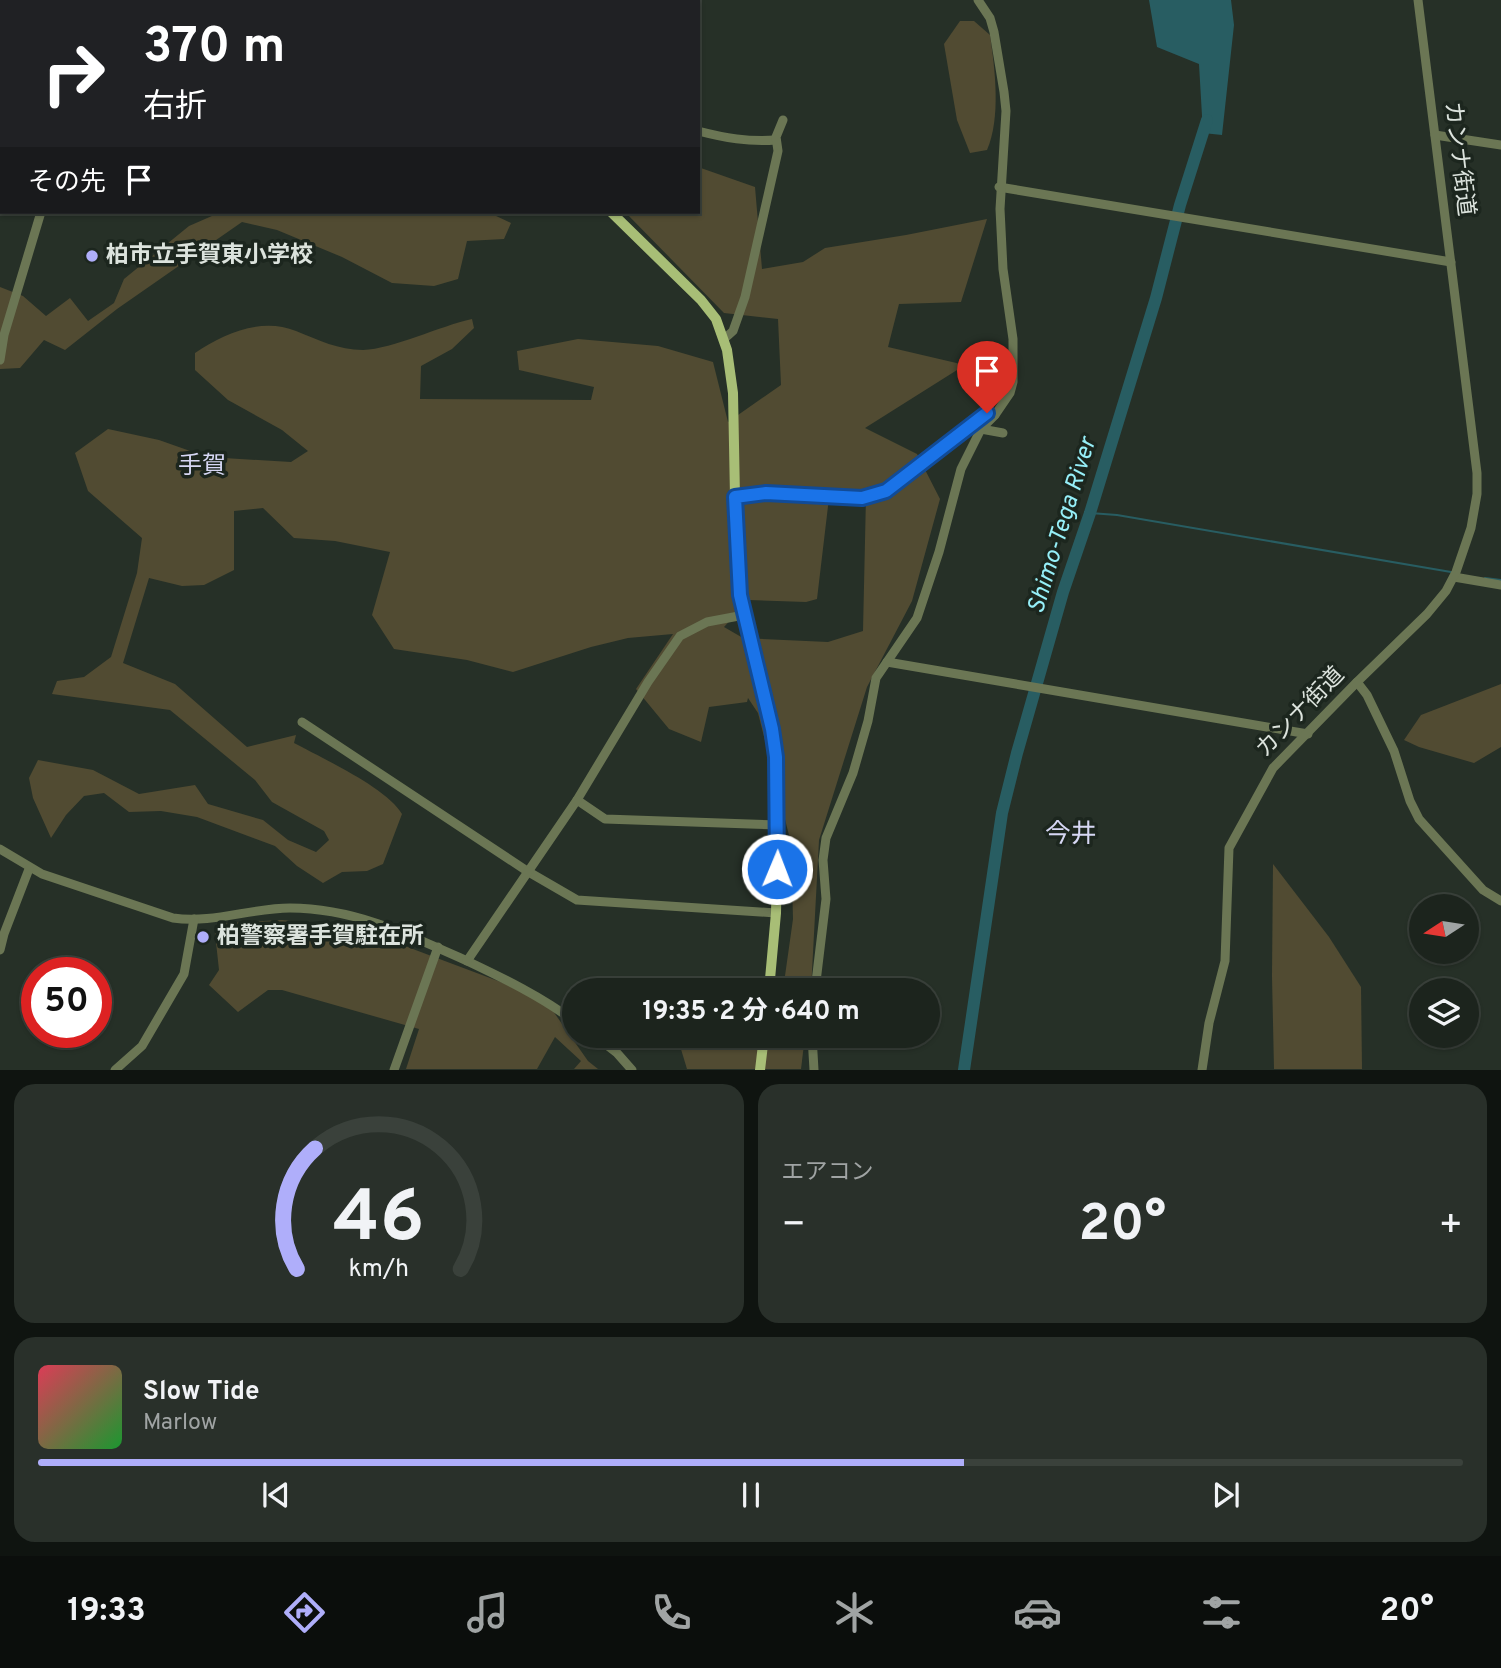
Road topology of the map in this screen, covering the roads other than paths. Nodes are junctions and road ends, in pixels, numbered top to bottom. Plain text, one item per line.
1 (978, 0) edge
2 (1418, 0) edge
3 (783, 120) dead end
4 (700, 131) edge
5 (1436, 135) junction
6 (776, 140) junction
7 (1501, 145) edge
8 (999, 187) junction
9 (40, 214) edge
10 (613, 214) edge
11 (1451, 262) junction
12 (724, 339) junction
13 (0, 360) edge
14 (995, 415) junction
15 (981, 429) junction
16 (1003, 433) dead end
17 (735, 497) junction
18 (1455, 575) junction
19 (1501, 586) edge
20 (744, 615) junction
21 (887, 662) junction
22 (1357, 682) junction
23 (302, 722) dead end
24 (1308, 734) junction
25 (577, 800) junction
26 (778, 825) junction
27 (0, 849) edge
28 (29, 869) junction
29 (527, 871) junction
30 (1501, 901) edge
31 (776, 913) junction
32 (194, 919) junction
33 (2, 933) edge
34 (438, 947) junction
35 (0, 950) edge
36 (467, 961) junction
37 (770, 978) edge
38 (817, 978) edge
39 (562, 1013) edge
40 (610, 1048) edge
41 (763, 1048) edge
42 (813, 1048) edge
43 (115, 1069) edge
44 (394, 1069) edge
45 (632, 1069) edge
46 (760, 1069) edge
47 (814, 1069) edge
48 (1202, 1069) edge

1 - 8 street
2 - 5 street, カンナ街道
3 - 6 street
4 - 6 street
5 - 7 street
5 - 11 street, カンナ街道
6 - 12 street
8 - 11 street
8 - 14 street
9 - 13 street
10 - 12 main road
11 - 18 street, カンナ街道
12 - 17 main road
14 - 15 street
14 - 17 street
15 - 16 street
15 - 21 street
17 - 20 main road
18 - 19 street
18 - 22 street, カンナ街道
20 - 25 street
20 - 26 main road
21 - 24 street
21 - 38 street
22 - 24 street, カンナ街道
22 - 30 street
23 - 29 street
24 - 48 street, カンナ街道
25 - 26 street
25 - 29 street
26 - 31 main road
27 - 28 street
28 - 32 street
28 - 33 street
29 - 31 street
29 - 36 street
31 - 37 main road
32 - 34 street
32 - 43 street
33 - 35 street
34 - 36 street
34 - 44 street
36 - 39 street
40 - 45 street
41 - 46 main road
42 - 47 street

